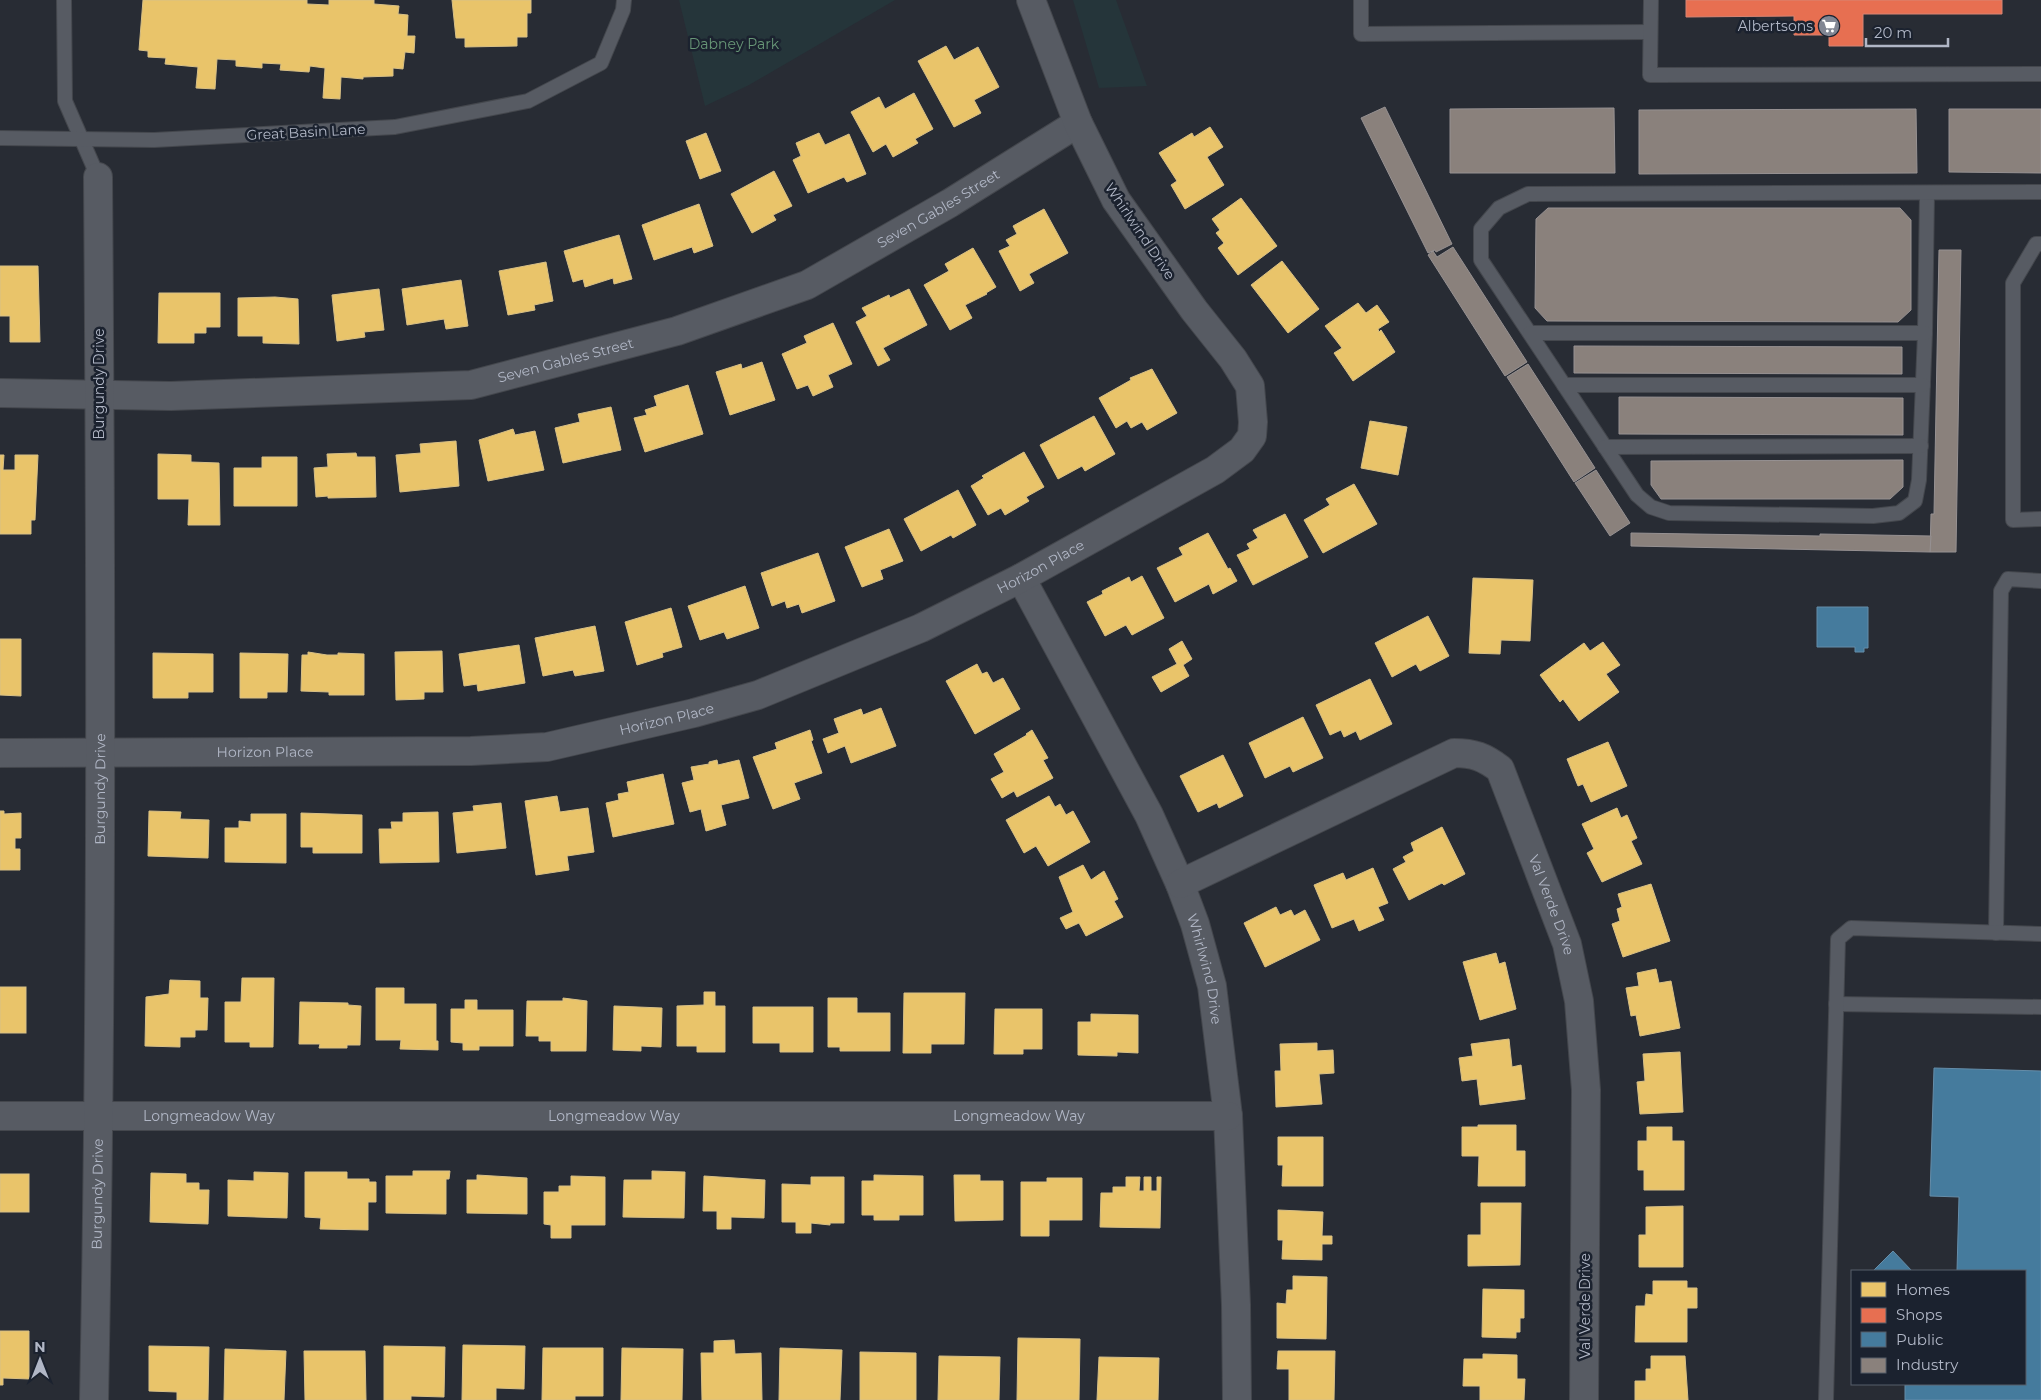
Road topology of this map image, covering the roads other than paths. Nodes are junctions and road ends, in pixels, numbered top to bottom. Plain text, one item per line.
1 (64, 0) edge
2 (624, 0) edge
3 (1031, 0) edge
4 (1361, 0) edge
5 (1650, 0) edge
6 (1650, 32) junction
7 (2041, 74) edge
8 (1078, 123) junction
9 (0, 138) edge
10 (82, 138) junction
11 (98, 177) joint
12 (2041, 192) edge
13 (1927, 194) junction
14 (2041, 244) edge
15 (1530, 333) junction
16 (1925, 333) junction
17 (1564, 385) junction
18 (1923, 385) junction
19 (0, 393) edge
20 (100, 394) junction
21 (1254, 422) joint
22 (1921, 446) junction
23 (1605, 447) junction
24 (2041, 519) edge
25 (1021, 578) junction
26 (2041, 581) edge
27 (102, 752) junction
28 (0, 753) edge
29 (1180, 884) junction
30 (1996, 933) junction
31 (2041, 934) edge
32 (1836, 1004) junction
33 (2041, 1007) edge
34 (0, 1116) edge
35 (100, 1116) junction
36 (1228, 1116) junction
37 (94, 1400) edge
38 (1237, 1400) edge
39 (1584, 1400) edge
40 (1826, 1400) edge

1 - 10 lane
2 - 10 lane, Great Basin Lane
3 - 8 street, Whirlwind Drive
4 - 6 lane
5 - 6 lane
6 - 7 lane
8 - 20 street, Seven Gables Street
8 - 21 street, Whirlwind Drive
9 - 10 lane, Great Basin Lane
10 - 11 lane
11 - 20 street, Burgundy Drive
12 - 13 lane
13 - 15 lane
13 - 16 lane
14 - 24 lane
15 - 16 lane
15 - 17 lane
16 - 18 lane
17 - 18 lane
17 - 23 lane
18 - 22 lane
19 - 20 street, Seven Gables Street
20 - 27 street, Burgundy Drive
21 - 25 street, Horizon Place
22 - 23 lane
22 - 23 lane
25 - 27 street, Horizon Place
25 - 29 street, Whirlwind Drive
26 - 30 lane
27 - 28 street, Horizon Place
27 - 35 street, Burgundy Drive
29 - 36 street, Whirlwind Drive
29 - 39 street, Val Verde Drive
30 - 31 lane
30 - 32 lane
32 - 33 lane
32 - 40 lane
34 - 35 street, Longmeadow Way
35 - 36 street, Longmeadow Way
35 - 37 street, Burgundy Drive
36 - 38 street, Whirlwind Drive

